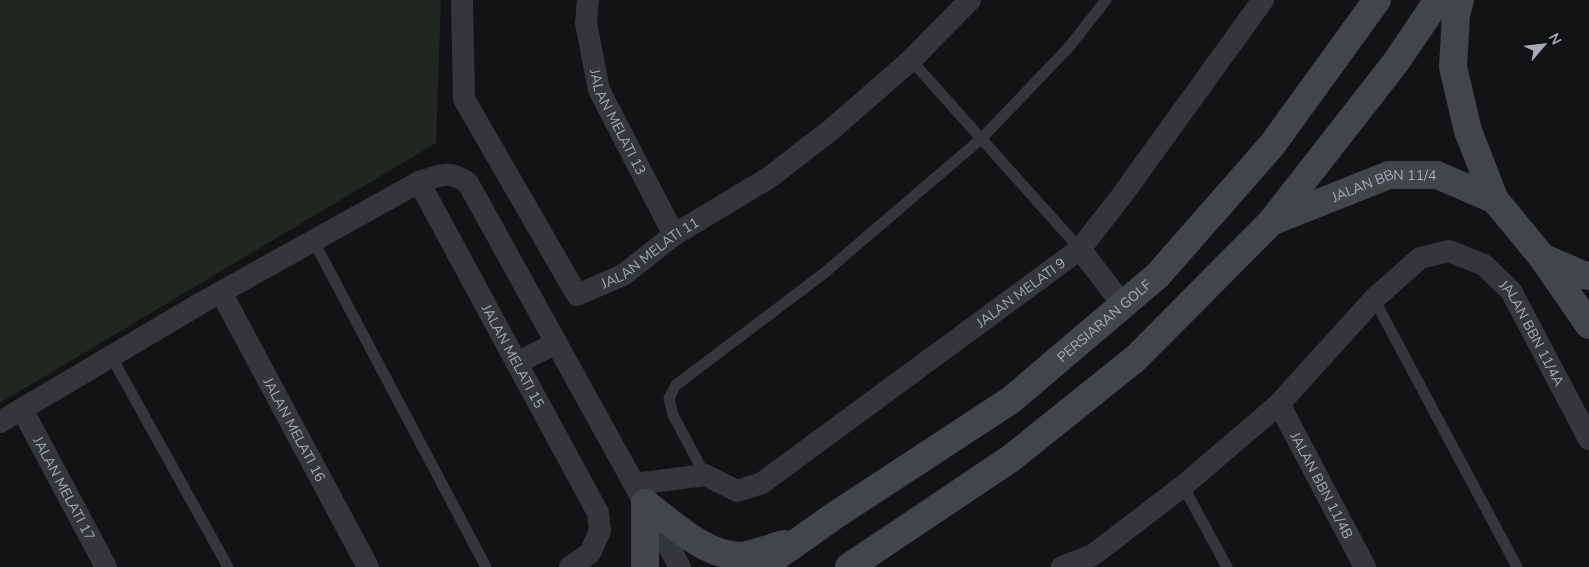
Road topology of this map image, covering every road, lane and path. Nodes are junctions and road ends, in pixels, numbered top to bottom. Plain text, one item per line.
1 (462, 0) edge
2 (588, 0) edge
3 (970, 0) edge
4 (1106, 0) edge
5 (1263, 0) edge
6 (1377, 0) edge
7 (1438, 0) edge
8 (1460, 0) edge
9 (911, 60) junction
10 (982, 138) junction
11 (419, 182) junction
12 (1495, 200) junction
13 (1272, 221) junction
14 (674, 235) junction
15 (313, 240) junction
16 (1080, 249) junction
17 (1542, 257) junction
18 (1589, 276) edge
19 (221, 292) junction
20 (1374, 300) junction
21 (1123, 305) junction
22 (1589, 325) edge
23 (556, 344) junction
24 (111, 356) junction
25 (517, 363) junction
26 (1280, 404) junction
27 (22, 409) junction
28 (0, 422) edge
29 (1589, 439) edge
30 (705, 475) junction
31 (1184, 486) junction
32 (640, 494) junction
33 (800, 540) junction
34 (1096, 561) edge
35 (106, 567) edge
36 (228, 567) edge
37 (368, 567) edge
38 (486, 567) edge
39 (570, 567) edge
40 (645, 567) edge
41 (680, 567) edge
42 (762, 567) edge
43 (849, 567) edge
44 (1062, 567) edge
45 (1227, 567) edge
46 (1365, 567) edge
47 (1517, 567) edge

1 - 14 street, JALAN MELATI 11
2 - 14 street, JALAN MELATI 13
3 - 9 street, JALAN MELATI 11
4 - 10 lane
5 - 16 street, JALAN MELATI 9
6 - 21 street, PERSIARAN GOLF
7 - 13 street
8 - 12 street, JALAN BBN 11/4
9 - 10 lane
9 - 14 street, JALAN MELATI 11
10 - 16 lane
10 - 30 lane
11 - 15 street
11 - 23 street
11 - 25 street, JALAN MELATI 15
12 - 13 street, JALAN BBN 11/4
12 - 17 street, JALAN BBN 11/4
13 - 43 street
15 - 19 street
15 - 38 lane
16 - 21 street
16 - 30 street, JALAN MELATI 9
17 - 18 street
17 - 22 street, JALAN BBN 11/4
19 - 24 street
19 - 37 street, JALAN MELATI 16
20 - 26 street
20 - 29 street, JALAN BBN 11/4A
20 - 47 lane
21 - 33 street, PERSIARAN GOLF
23 - 25 street
23 - 32 street
24 - 27 street
24 - 36 lane
25 - 39 street, JALAN MELATI 15
26 - 31 street
26 - 46 street, JALAN BBN 11/4B
27 - 28 street
27 - 35 street, JALAN MELATI 17
30 - 32 street
31 - 34 street
31 - 45 lane
32 - 33 street
32 - 40 street
32 - 41 street
33 - 42 street, PERSIARAN GOLF
34 - 44 street

